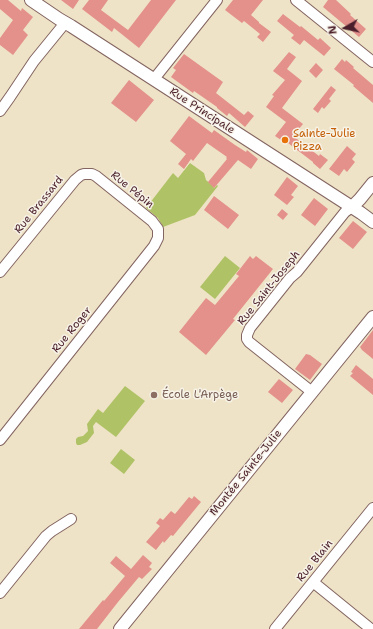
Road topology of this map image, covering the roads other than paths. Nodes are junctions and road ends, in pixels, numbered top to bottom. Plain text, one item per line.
1 (31, 0) edge
2 (217, 0) edge
3 (296, 0) edge
4 (65, 23) junction
5 (373, 62) edge
6 (154, 79) junction
7 (0, 112) edge
8 (84, 174) joint
9 (373, 183) edge
10 (352, 207) junction
11 (373, 222) edge
12 (158, 233) joint
13 (0, 272) edge
14 (373, 317) edge
15 (312, 392) junction
16 (0, 440) edge
17 (373, 508) edge
18 (71, 520) dead end
19 (313, 582) junction
20 (0, 593) edge
21 (120, 629) edge
22 (275, 629) edge
23 (371, 629) edge

1 - 4 street, Rue Principale
2 - 6 street
3 - 5 street
4 - 6 street, Rue Principale
4 - 7 street
6 - 10 street, Rue Principale
8 - 12 street, Rue Pépin
8 - 13 street, Rue Brassard
9 - 10 street
10 - 11 street, Rue Principale
10 - 15 street, Rue Saint-Joseph
12 - 16 street, Rue Roger
14 - 15 street, Montée Sainte-Julie
15 - 21 street, Montée Sainte-Julie
17 - 19 street, Rue Blain
18 - 20 street
19 - 22 street, Rue Blain
19 - 23 street

